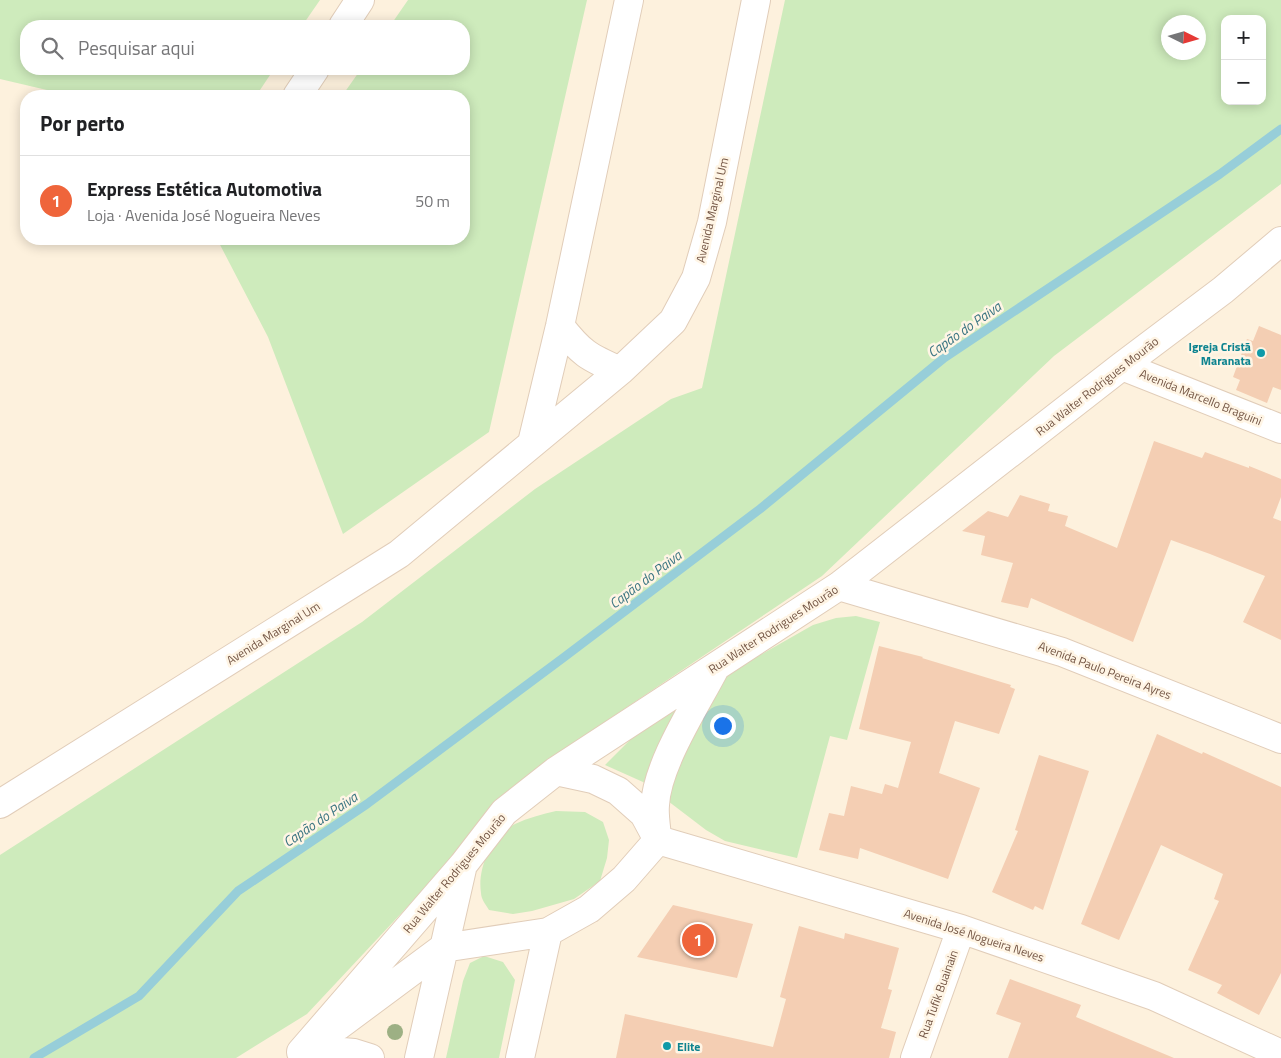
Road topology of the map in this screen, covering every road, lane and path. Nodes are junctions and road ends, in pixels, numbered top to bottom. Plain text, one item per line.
1 (360, 0) edge
2 (629, 0) edge
3 (756, 0) edge
4 (346, 20) edge
5 (311, 75) edge
6 (301, 90) edge
7 (1281, 241) edge
8 (560, 326) junction
9 (1122, 366) junction
10 (620, 371) junction
11 (1281, 429) edge
12 (532, 444) junction
13 (840, 586) junction
14 (716, 666) junction
15 (1281, 739) edge
16 (556, 771) junction
17 (0, 804) edge
18 (658, 840) junction
19 (463, 865) junction
20 (962, 929) junction
21 (548, 932) junction
22 (443, 948) junction
23 (300, 1053) edge
24 (1281, 1054) edge
25 (370, 1058) edge
26 (419, 1058) edge
27 (520, 1058) edge
28 (914, 1058) edge

1 - 4 street
2 - 8 street
3 - 10 street, Avenida Marginal Um
5 - 6 street
7 - 9 street, Rua Walter Rodrigues Mourão
8 - 10 street
8 - 12 street
9 - 11 street, Avenida Marcello Braguini
9 - 13 street, Rua Walter Rodrigues Mourão
10 - 12 street, Avenida Marginal Um
12 - 17 street, Avenida Marginal Um
13 - 14 street, Rua Walter Rodrigues Mourão
13 - 15 street, Avenida Paulo Pereira Ayres
14 - 16 street, Rua Walter Rodrigues Mourão
14 - 18 street
16 - 18 street
16 - 19 street, Rua Walter Rodrigues Mourão
18 - 20 street, Avenida José Nogueira Neves
18 - 21 street
19 - 22 street
19 - 23 street, Rua Walter Rodrigues Mourão
20 - 24 street, Avenida José Nogueira Neves
20 - 28 street, Rua Tufik Buainain
21 - 22 street
21 - 27 street
22 - 23 street
22 - 26 street
23 - 25 street

